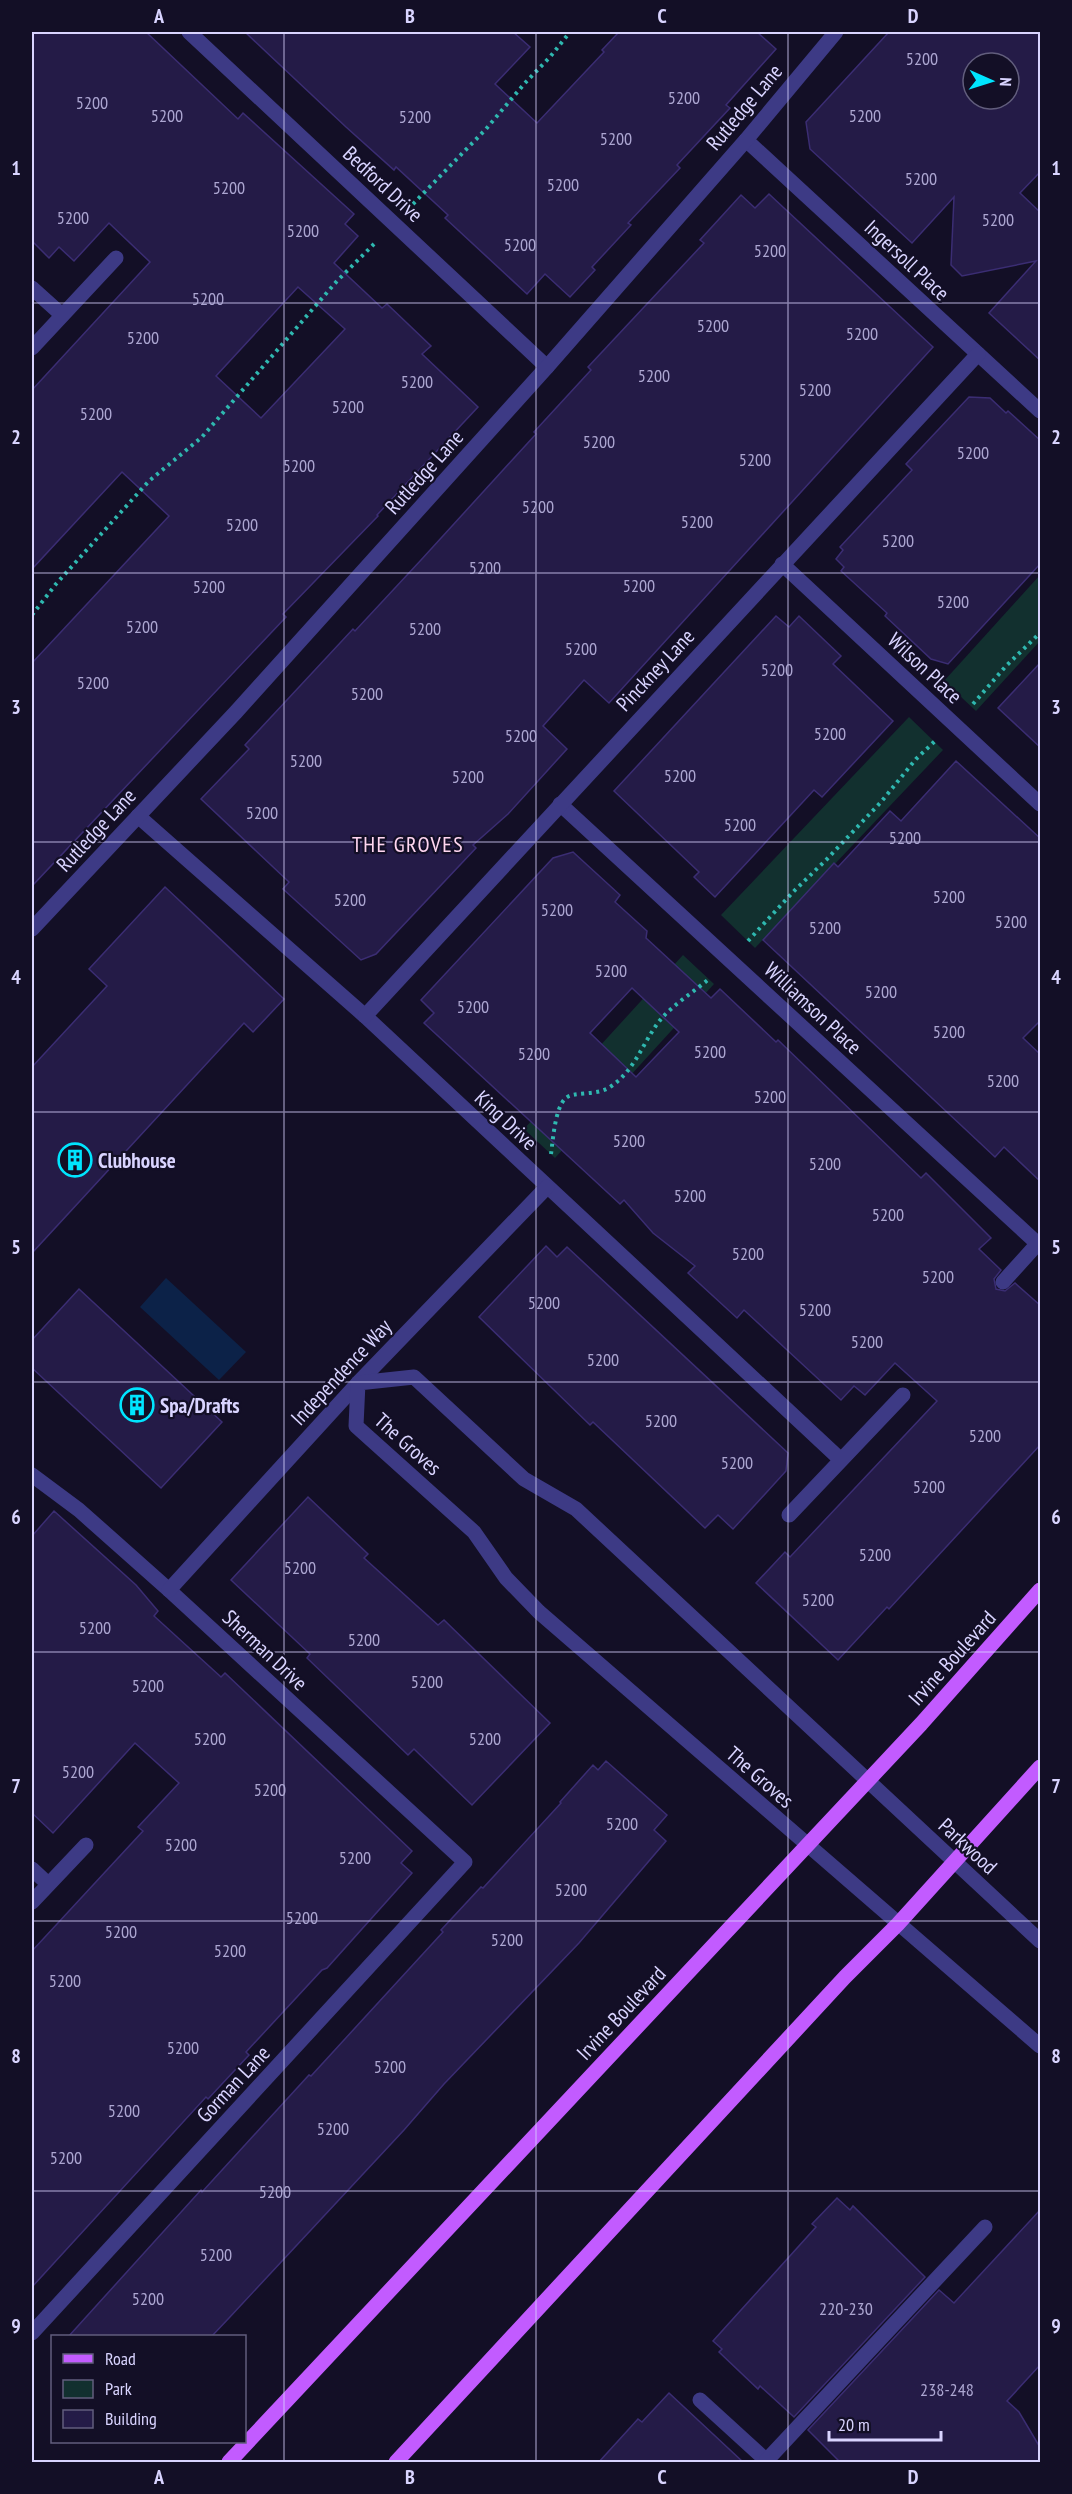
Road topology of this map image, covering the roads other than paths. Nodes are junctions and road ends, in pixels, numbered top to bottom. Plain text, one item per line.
1 (189, 32) edge
2 (836, 32) edge
3 (746, 140) junction
4 (116, 258) dead end
5 (32, 288) edge
6 (62, 315) junction
7 (32, 348) edge
8 (978, 354) junction
9 (547, 367) junction
10 (1041, 411) edge
11 (782, 564) junction
12 (560, 804) junction
13 (1041, 804) edge
14 (138, 816) junction
15 (32, 929) edge
16 (365, 1016) junction
17 (547, 1187) junction
18 (1039, 1243) edge
19 (1003, 1282) dead end
20 (358, 1383) junction
21 (903, 1395) dead end
22 (841, 1460) junction
23 (32, 1475) edge
24 (789, 1515) dead end
25 (169, 1590) junction
26 (1041, 1590) edge
27 (1041, 1767) edge
28 (868, 1780) junction
29 (86, 1845) dead end
30 (807, 1845) junction
31 (465, 1862) joint
32 (954, 1862) junction
33 (32, 1869) edge
34 (48, 1884) junction
35 (32, 1902) edge
36 (898, 1924) junction
37 (1041, 1941) edge
38 (1041, 2046) edge
39 (985, 2227) dead end
40 (32, 2333) edge
41 (700, 2400) dead end
42 (767, 2462) edge
43 (229, 2463) edge
44 (396, 2463) edge

1 - 9 street, Bedford Drive
2 - 3 street, Rutledge Lane
3 - 8 street, Ingersoll Place
3 - 9 street, Rutledge Lane
4 - 6 street
5 - 6 street
6 - 7 street
8 - 10 street, Ingersoll Place
8 - 11 street, Pinckney Lane
9 - 14 street, Rutledge Lane
11 - 12 street, Pinckney Lane
11 - 13 street, Wilson Place
12 - 16 street, Pinckney Lane
12 - 18 street, Williamson Place
14 - 15 street, Rutledge Lane
14 - 16 street, King Drive
16 - 17 street, King Drive
17 - 20 street, Independence Way
17 - 22 street, King Drive
18 - 19 street
20 - 25 street, Independence Way
20 - 28 street, The Groves
20 - 30 street, The Groves
21 - 22 street
22 - 24 street
23 - 25 street, Sherman Drive
25 - 31 street, Sherman Drive
26 - 28 main road, Irvine Boulevard
27 - 32 main road
28 - 30 main road, Irvine Boulevard
28 - 32 street, Parkwood
29 - 34 street
30 - 36 street, The Groves
30 - 43 main road, Irvine Boulevard
31 - 40 street, Gorman Lane
32 - 36 main road
32 - 37 street, Parkwood
33 - 34 street
34 - 35 street
36 - 38 street
36 - 44 main road
39 - 42 street
41 - 42 street

